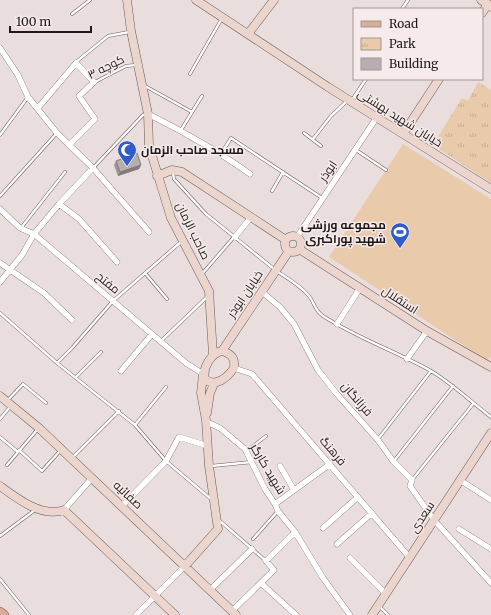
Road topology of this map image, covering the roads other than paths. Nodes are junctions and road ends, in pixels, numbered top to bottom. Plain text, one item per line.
1 (90, 0) edge
2 (127, 0) edge
3 (196, 0) edge
4 (274, 0) edge
5 (72, 14) dead end
6 (223, 17) junction
7 (131, 31) junction
8 (248, 34) junction
9 (0, 48) edge
10 (76, 62) junction
11 (138, 65) junction
12 (190, 74) dead end
13 (365, 80) edge
14 (438, 80) edge
15 (94, 82) junction
16 (142, 85) junction
17 (202, 96) dead end
18 (28, 97) junction
19 (350, 100) junction
20 (38, 108) junction
21 (192, 112) junction
22 (148, 114) junction
23 (377, 117) junction
24 (181, 130) junction
25 (58, 132) junction
26 (304, 133) dead end
27 (403, 134) junction
28 (0, 135) edge
29 (313, 139) junction
30 (69, 145) junction
31 (322, 146) dead end
32 (355, 150) junction
33 (221, 154) junction
34 (93, 168) junction
35 (172, 170) junction
36 (386, 170) dead end
37 (65, 172) dead end
38 (283, 172) junction
39 (250, 174) dead end
40 (157, 176) junction
41 (491, 189) edge
42 (272, 191) dead end
43 (0, 196) edge
44 (323, 199) junction
45 (59, 204) junction
46 (0, 208) edge
47 (251, 217) junction
48 (20, 228) junction
49 (149, 232) dead end
50 (34, 234) junction
51 (235, 237) junction
52 (297, 237) junction
53 (182, 240) junction
54 (286, 240) junction
55 (299, 248) junction
56 (289, 251) junction
57 (117, 262) dead end
58 (0, 263) edge
59 (9, 270) junction
60 (276, 270) junction
61 (145, 274) junction
62 (200, 276) junction
63 (0, 282) edge
64 (360, 288) junction
65 (262, 292) junction
66 (209, 294) junction
67 (167, 299) dead end
68 (113, 301) junction
69 (0, 313) edge
70 (72, 320) dead end
71 (337, 324) junction
72 (427, 331) junction
73 (152, 334) junction
74 (161, 341) junction
75 (222, 351) junction
76 (101, 352) dead end
77 (213, 355) junction
78 (407, 359) junction
79 (56, 363) junction
80 (234, 368) junction
81 (491, 368) edge
82 (121, 371) dead end
83 (431, 371) junction
84 (203, 374) junction
85 (76, 377) junction
86 (214, 384) junction
87 (453, 386) junction
88 (166, 387) dead end
89 (0, 396) edge
90 (10, 403) junction
91 (46, 403) dead end
92 (473, 404) junction
93 (119, 411) junction
94 (491, 417) edge
95 (0, 419) edge
96 (206, 421) junction
97 (136, 424) junction
98 (39, 428) junction
99 (491, 433) edge
100 (266, 436) dead end
101 (0, 437) edge
102 (378, 440) junction
103 (488, 445) edge
104 (208, 446) junction
105 (62, 449) junction
106 (19, 451) junction
107 (247, 452) junction
108 (72, 459) junction
109 (166, 461) junction
110 (393, 461) junction
111 (252, 462) junction
112 (330, 464) junction
113 (7, 465) dead end
114 (210, 466) junction
115 (280, 466) dead end
116 (92, 478) junction
117 (412, 480) junction
118 (460, 480) junction
119 (0, 486) edge
120 (294, 490) junction
121 (358, 497) junction
122 (213, 500) junction
123 (491, 500) edge
124 (275, 504) junction
125 (122, 506) junction
126 (37, 509) junction
127 (64, 510) junction
128 (278, 511) junction
129 (372, 513) junction
130 (218, 519) junction
131 (434, 520) junction
132 (323, 528) dead end
133 (459, 529) dead end
134 (295, 532) junction
135 (0, 536) edge
136 (253, 539) dead end
137 (337, 544) dead end
138 (252, 549) junction
139 (491, 549) edge
140 (350, 558) dead end
141 (410, 558) junction
142 (266, 561) junction
143 (185, 566) junction
144 (0, 579) edge
145 (491, 582) edge
146 (261, 583) junction
147 (210, 590) junction
148 (386, 594) junction
149 (156, 596) junction
150 (379, 606) junction
151 (0, 612) edge
152 (234, 613) edge
153 (4, 615) edge
154 (29, 615) edge
155 (136, 615) edge
156 (175, 615) edge
157 (296, 615) edge
158 (350, 615) edge
159 (372, 615) edge
160 (388, 615) edge

1 - 5 lane
2 - 7 street, صاحب الزمان
3 - 6 street, خیابان شهید بهشتی
4 - 8 street
6 - 8 street, خیابان شهید بهشتی
6 - 12 lane
7 - 10 lane
7 - 11 street, صاحب الزمان
8 - 19 street, خیابان شهید بهشتی
9 - 18 street
10 - 15 street
10 - 20 street
11 - 15 lane, کوچه ۳
11 - 16 street, صاحب الزمان
13 - 19 lane
14 - 27 street
15 - 30 street, کوچه ۳
16 - 21 lane
16 - 22 street, صاحب الزمان
17 - 21 lane
18 - 20 street
18 - 28 lane
19 - 23 street, خیابان شهید بهشتی
19 - 29 lane
20 - 25 street
21 - 24 lane
22 - 24 street
22 - 34 lane
22 - 40 street, صاحب الزمان
23 - 27 street, خیابان شهید بهشتی
23 - 32 street, ابوذر
24 - 33 street
25 - 30 street
25 - 43 lane
26 - 29 lane
27 - 41 street, خیابان شهید بهشتی
29 - 31 lane
30 - 34 street
32 - 36 lane
32 - 44 street, ابوذر
33 - 38 lane
33 - 39 street
34 - 45 street
34 - 49 street
35 - 40 street
35 - 47 street
35 - 51 lane
37 - 48 lane
38 - 42 lane
38 - 44 lane
40 - 53 street, صاحب الزمان
44 - 52 street, ابوذر
45 - 50 street
45 - 57 street
46 - 48 street, مفتح
47 - 51 street
47 - 54 street
48 - 50 street, مفتح
50 - 59 street
50 - 68 street, مفتح
51 - 60 lane
51 - 62 lane
52 - 54 street
52 - 55 street
53 - 61 lane
53 - 62 street, صاحب الزمان
54 - 56 street
55 - 56 street
55 - 64 street, استقلال
56 - 60 street, خیابان ابوذر
58 - 59 street
59 - 63 street
59 - 70 street
60 - 65 street, خیابان ابوذر
60 - 71 lane
61 - 67 lane
61 - 68 lane
62 - 66 street, صاحب الزمان
64 - 71 street
64 - 72 street, استقلال
65 - 75 street, خیابان ابوذر
65 - 102 street, فرزانگان
66 - 74 lane
66 - 77 street, صاحب الزمان
68 - 73 street, مفتح
68 - 79 lane
69 - 79 lane
71 - 78 lane
72 - 78 street
72 - 81 street, استقلال
73 - 74 street, مفتح
73 - 82 street
74 - 84 street, مفتح
75 - 77 street
75 - 80 street
76 - 85 lane
77 - 84 street
78 - 83 lane
79 - 85 lane
80 - 86 street
80 - 112 street, فرهنگ
83 - 87 lane
83 - 102 lane
84 - 86 street
84 - 96 street
85 - 93 lane
86 - 96 street
87 - 92 lane
87 - 110 lane
88 - 97 lane
89 - 90 street, صفائیه
90 - 91 lane
90 - 95 lane
90 - 98 street, صفائیه
92 - 94 lane
92 - 117 lane
93 - 97 lane
93 - 108 lane
96 - 104 street
96 - 107 street, شهید کارگر
97 - 109 lane
98 - 105 street, صفائیه
98 - 106 lane
99 - 103 street, سعدی
100 - 107 lane
101 - 106 lane
102 - 110 street, فرزانگان
103 - 118 street, سعدی
104 - 109 street
104 - 114 street
105 - 106 lane
105 - 108 street, صفائیه
106 - 113 lane
107 - 111 street, شهید کارگر
108 - 116 street, صفائیه
109 - 122 lane
109 - 125 street
110 - 117 street, فرزانگان
111 - 114 lane
111 - 124 street, شهید کارگر
112 - 120 street, شهید کارگر
112 - 121 street, فرهنگ
114 - 122 street
115 - 120 street
116 - 125 street, صفائیه
116 - 127 street
117 - 131 street, فرزانگان
118 - 123 street
118 - 131 street, سعدی
119 - 126 street
120 - 124 street, شهید کارگر
121 - 129 street, فرهنگ
121 - 132 street
122 - 130 street
124 - 128 street
125 - 143 street, صفائیه
126 - 127 street
126 - 135 lane
127 - 149 street
128 - 134 street
128 - 136 lane
129 - 137 street
129 - 141 street, فرهنگ
130 - 138 lane
130 - 143 street
131 - 141 street, سعدی
131 - 145 street
133 - 139 street
134 - 142 street
134 - 158 street
138 - 142 lane
138 - 147 street
140 - 148 street
141 - 148 street, سعدی
142 - 146 street
143 - 147 street, صفائیه
143 - 149 street
144 - 154 lane
146 - 152 street
146 - 157 street
147 - 152 street, صفائیه
148 - 150 street, سعدی
149 - 155 street
149 - 156 street
150 - 159 street, سعدی
150 - 160 lane
151 - 153 main road

